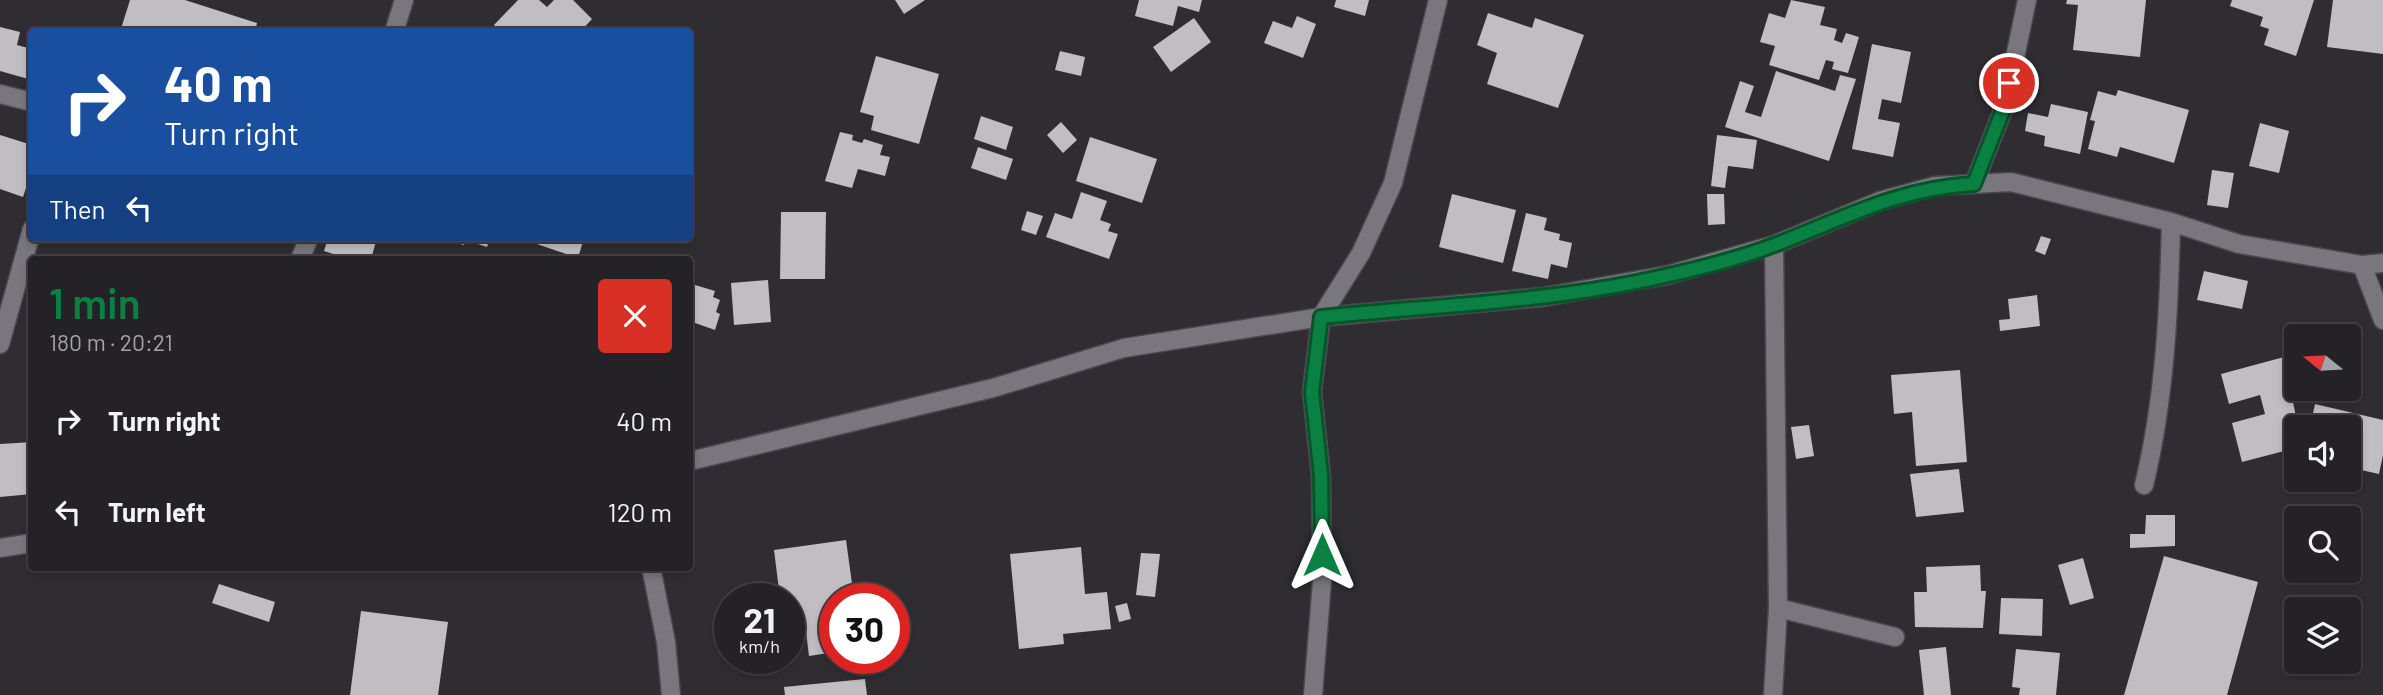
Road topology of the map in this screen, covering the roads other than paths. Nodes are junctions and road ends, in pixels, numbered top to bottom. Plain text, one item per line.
1 (404, 0) edge
2 (1438, 0) edge
3 (2028, 0) edge
4 (395, 28) edge
5 (0, 94) edge
6 (28, 101) edge
7 (1974, 184) junction
8 (2171, 222) junction
9 (28, 242) edge
10 (1774, 245) junction
11 (2383, 263) edge
12 (2362, 265) junction
13 (1321, 317) junction
14 (2383, 320) edge
15 (0, 344) edge
16 (693, 460) edge
17 (2144, 485) dead end
18 (28, 543) edge
19 (0, 548) edge
20 (652, 571) edge
21 (1778, 608) junction
22 (1895, 637) dead end
23 (671, 695) edge
24 (1313, 695) edge
25 (1773, 695) edge

1 - 4 street
2 - 13 street
3 - 7 street
5 - 6 street
7 - 8 street
7 - 10 street
8 - 12 street
8 - 17 street
9 - 15 street
10 - 13 street
10 - 21 street
11 - 12 street
12 - 14 street
13 - 16 street
13 - 24 street
18 - 19 street
20 - 23 street
21 - 22 street
21 - 25 street

